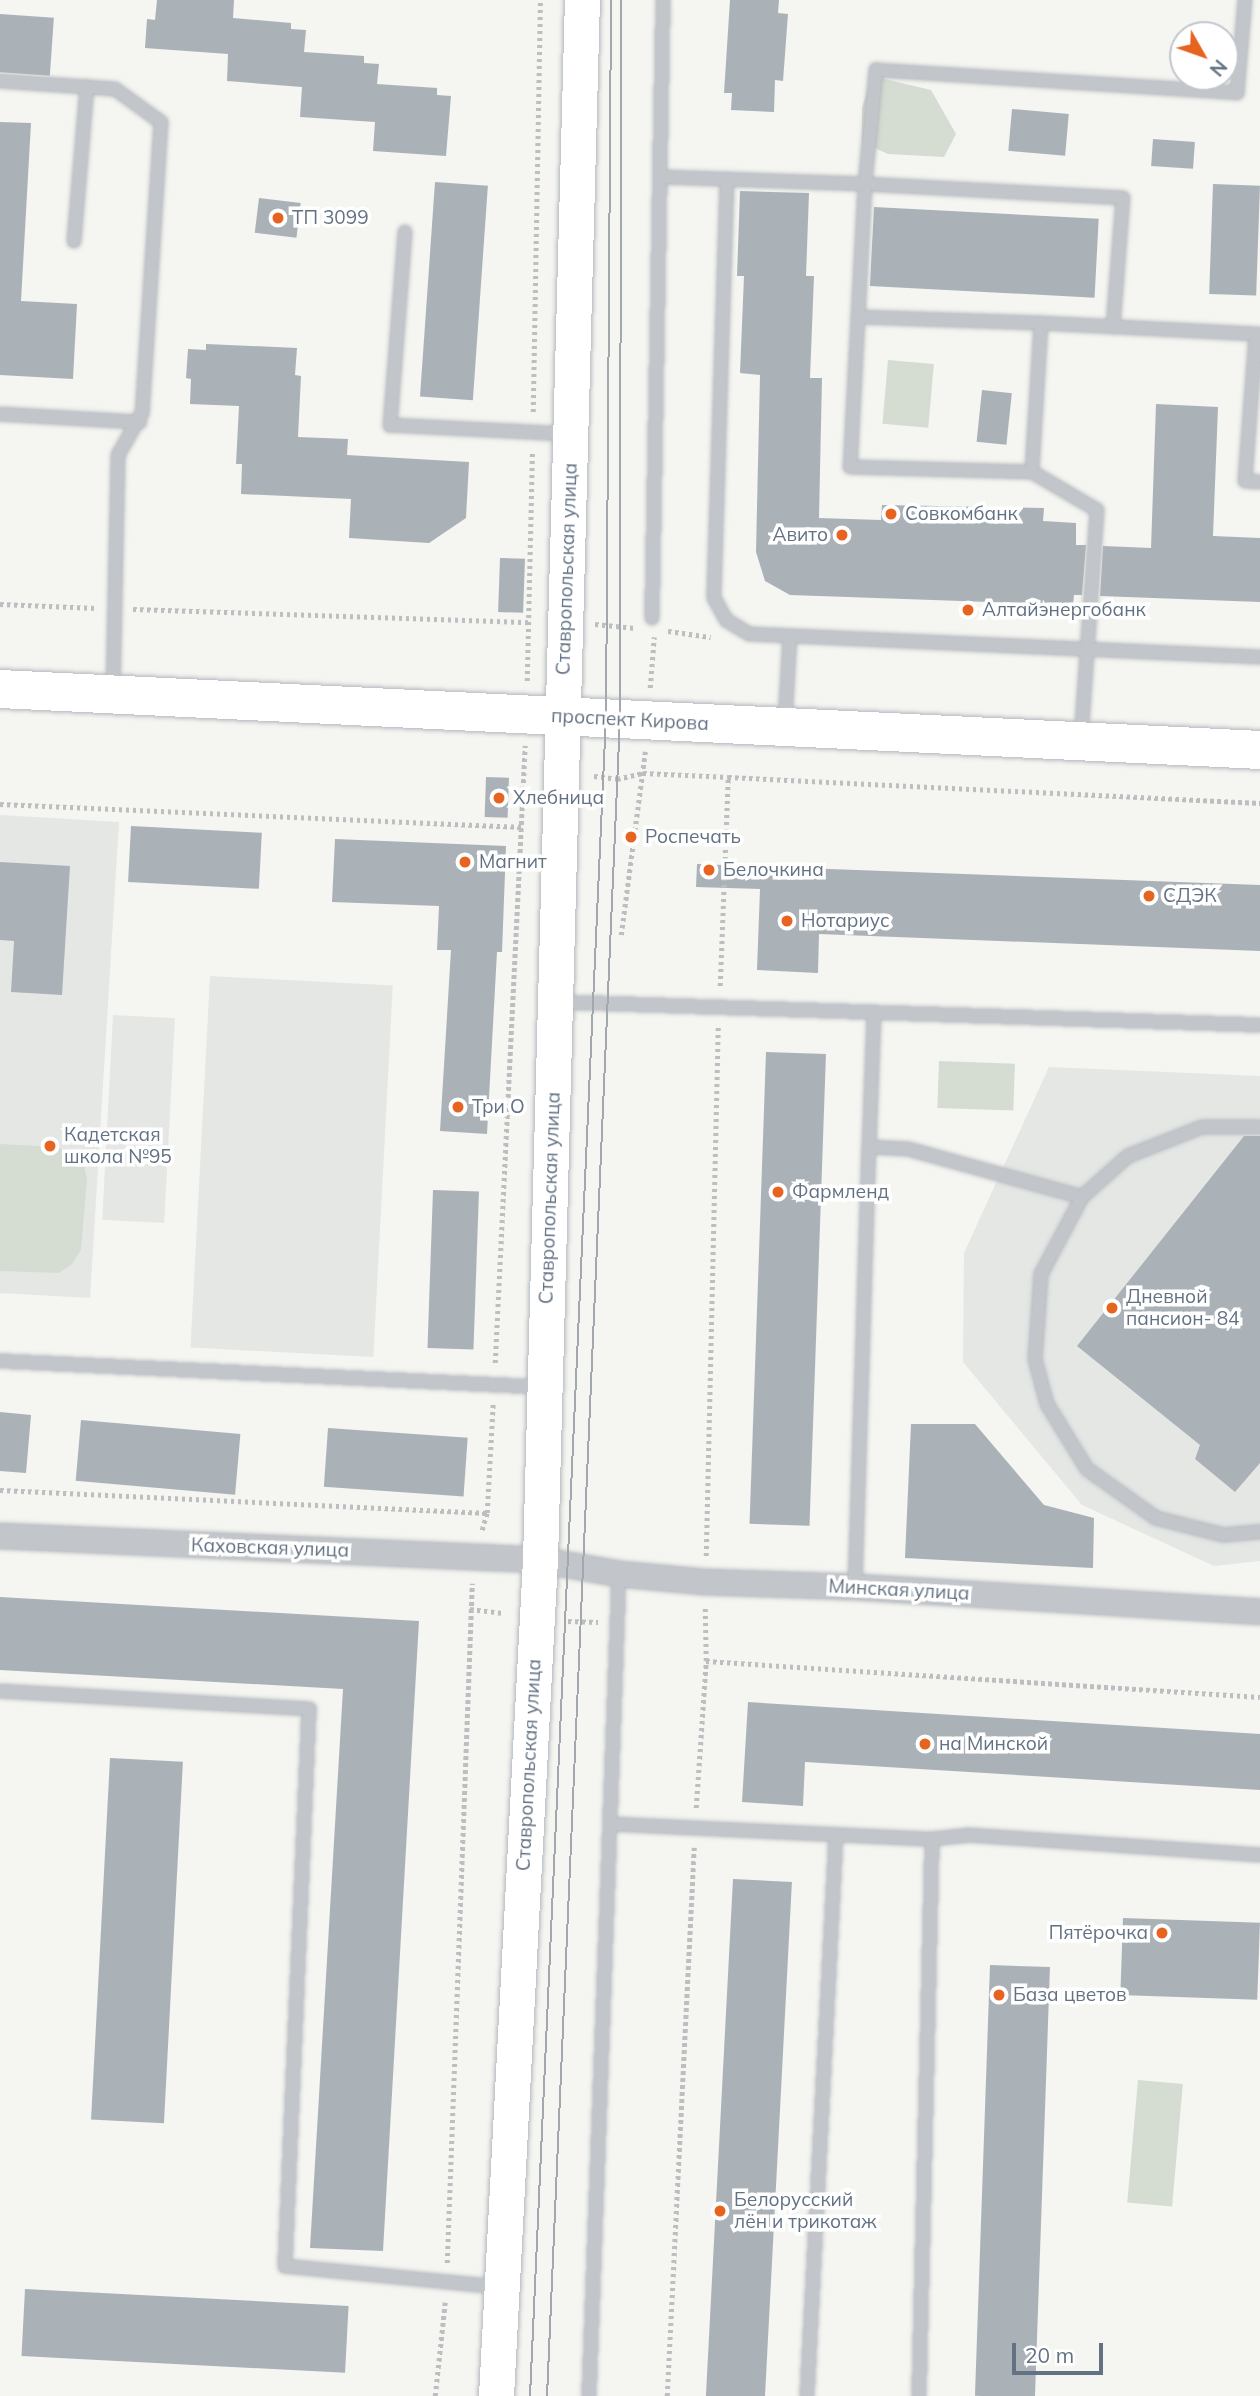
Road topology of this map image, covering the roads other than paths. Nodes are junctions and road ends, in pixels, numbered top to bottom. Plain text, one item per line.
1 (582, 0) edge
2 (663, 0) edge
3 (1245, 0) edge
4 (0, 81) edge
5 (87, 87) junction
6 (661, 177) junction
7 (727, 179) junction
8 (865, 184) junction
9 (405, 232) dead end
10 (74, 241) dead end
11 (858, 317) junction
12 (1041, 323) junction
13 (1113, 327) junction
14 (1258, 334) edge
15 (0, 414) edge
16 (140, 422) junction
17 (570, 434) junction
18 (1032, 472) junction
19 (1260, 482) edge
20 (653, 624) road end
21 (790, 635) junction
22 (1087, 649) junction
23 (1260, 657) edge
24 (0, 689) edge
25 (113, 694) junction
26 (563, 716) junction
27 (785, 727) junction
28 (1081, 741) junction
29 (1260, 750) edge
30 (555, 1002) junction
31 (874, 1013) junction
32 (1260, 1025) edge
33 (1260, 1127) edge
34 (869, 1147) junction
35 (1082, 1197) junction
36 (0, 1361) edge
37 (544, 1387) junction
38 (1260, 1532) edge
39 (0, 1536) edge
40 (540, 1560) junction
41 (620, 1574) junction
42 (855, 1587) junction
43 (1260, 1612) edge
44 (0, 1691) edge
45 (610, 1824) junction
46 (836, 1835) junction
47 (932, 1839) junction
48 (1260, 1855) edge
49 (502, 2288) junction
50 (496, 2396) edge
51 (589, 2396) edge
52 (807, 2396) edge
53 (919, 2396) edge

1 - 17 street, Ставропольская улица
2 - 6 lane
3 - 8 lane
4 - 5 lane
5 - 10 lane
5 - 16 lane
6 - 7 lane
6 - 20 lane
7 - 8 lane
7 - 21 lane
8 - 11 lane
8 - 13 lane
9 - 17 lane
11 - 12 lane
11 - 18 lane
12 - 13 lane
12 - 18 lane
13 - 14 lane
14 - 19 lane
15 - 16 lane
16 - 25 lane
17 - 26 street, Ставропольская улица
18 - 22 lane
21 - 22 lane
21 - 27 lane
22 - 23 lane
22 - 28 lane
24 - 25 main road, проспект Кирова
25 - 26 main road, проспект Кирова
26 - 27 main road, проспект Кирова
26 - 30 street, Ставропольская улица
27 - 28 main road, проспект Кирова
28 - 29 main road, проспект Кирова
30 - 31 lane
30 - 37 street, Ставропольская улица
31 - 32 lane
31 - 34 lane
33 - 35 lane
34 - 35 lane
34 - 42 lane
35 - 38 lane
36 - 37 lane
37 - 40 street, Ставропольская улица
39 - 40 street, Каховская улица
40 - 41 street, Минская улица
40 - 49 street, Ставропольская улица
41 - 42 street, Минская улица
41 - 45 lane
42 - 43 street, Минская улица
44 - 49 lane
45 - 46 lane
45 - 51 lane
46 - 47 lane
46 - 52 lane
47 - 48 lane
47 - 53 lane
49 - 50 street, Ставропольская улица

